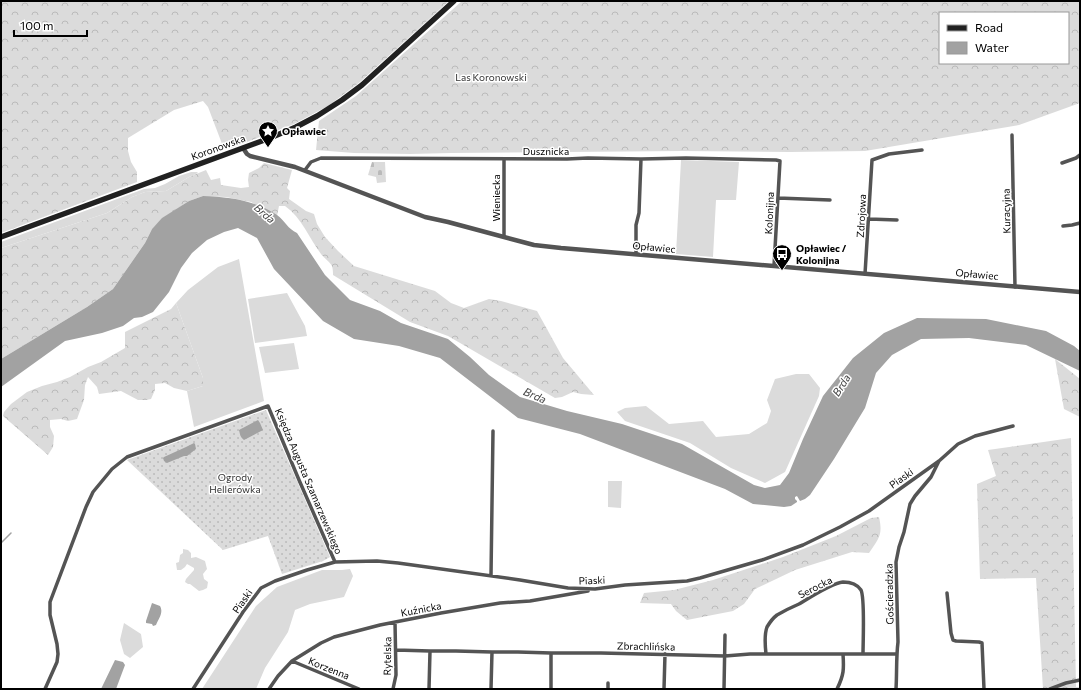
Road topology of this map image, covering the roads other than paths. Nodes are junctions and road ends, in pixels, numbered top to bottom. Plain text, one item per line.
1 (454, 1) edge
2 (1012, 135) dead end
3 (243, 148) junction
4 (922, 150) dead end
5 (1080, 155) edge
6 (504, 159) junction
7 (641, 159) junction
8 (780, 160) joint
9 (1062, 163) dead end
10 (305, 170) junction
11 (778, 198) junction
12 (830, 200) dead end
13 (869, 219) junction
14 (897, 220) dead end
15 (1080, 223) edge
16 (1063, 226) dead end
17 (1, 237) edge
18 (504, 237) junction
19 (636, 254) junction
20 (774, 266) junction
21 (865, 274) junction
22 (1015, 287) junction
23 (1080, 292) edge
24 (1013, 426) dead end
25 (493, 431) dead end
26 (939, 461) junction
27 (335, 562) junction
28 (492, 576) junction
29 (595, 589) junction
30 (947, 593) dead end
31 (395, 622) junction
32 (726, 635) dead end
33 (396, 650) junction
34 (430, 651) junction
35 (492, 652) junction
36 (551, 653) junction
37 (665, 654) junction
38 (766, 654) junction
39 (843, 654) junction
40 (863, 654) junction
41 (896, 654) junction
42 (725, 656) junction
43 (292, 661) junction
44 (1080, 680) edge
45 (608, 683) dead end
46 (44, 689) edge
47 (193, 689) edge
48 (269, 689) edge
49 (360, 689) edge
50 (393, 689) edge
51 (429, 689) edge
52 (491, 689) edge
53 (551, 689) edge
54 (608, 689) edge
55 (664, 689) edge
56 (724, 689) edge
57 (838, 689) edge
58 (896, 689) edge
59 (984, 689) edge
60 (1050, 689) edge

1 - 3 main road, Koronowska
2 - 22 street, Kuracyjna
3 - 10 street, Opławiec
3 - 17 main road, Koronowska
4 - 13 street, Zdrojowa
5 - 9 street
6 - 7 street, Dusznicka
6 - 10 street, Dusznicka
6 - 18 street, Wieniecka
7 - 8 street, Dusznicka
7 - 19 street
8 - 11 street, Kolonijna
10 - 18 street, Opławiec
11 - 12 street
11 - 20 street, Kolonijna
13 - 14 street
13 - 21 street, Zdrojowa
15 - 16 street
18 - 19 street, Opławiec
19 - 20 street, Opławiec
20 - 21 street, Opławiec
21 - 22 street, Opławiec
22 - 23 street, Opławiec
24 - 26 street, Piaski
25 - 28 street
26 - 29 street, Piaski
26 - 41 street, Gościeradzka
27 - 28 street, Piaski
27 - 46 street, Księdza Augusta Szamarzewskiego
27 - 47 street, Piaski
28 - 29 street, Piaski
29 - 31 street, Kuźnicka
30 - 59 street
31 - 33 street, Rytelska
31 - 43 street, Kuźnicka
32 - 42 street
33 - 34 street, Zbrachlińska
33 - 50 street, Rytelska
34 - 35 street, Zbrachlińska
34 - 51 street
35 - 36 street, Zbrachlińska
35 - 52 street
36 - 37 street, Zbrachlińska
36 - 53 street
37 - 42 street, Zbrachlińska
37 - 55 street
38 - 39 street, Zbrachlińska
38 - 40 street, Serocka
38 - 42 street, Zbrachlińska
39 - 40 street, Zbrachlińska
39 - 57 street
40 - 41 street, Zbrachlińska
41 - 58 street, Gościeradzka
42 - 56 street
43 - 48 street, Kuźnicka
43 - 49 street, Korzenna
44 - 60 street
45 - 54 street

